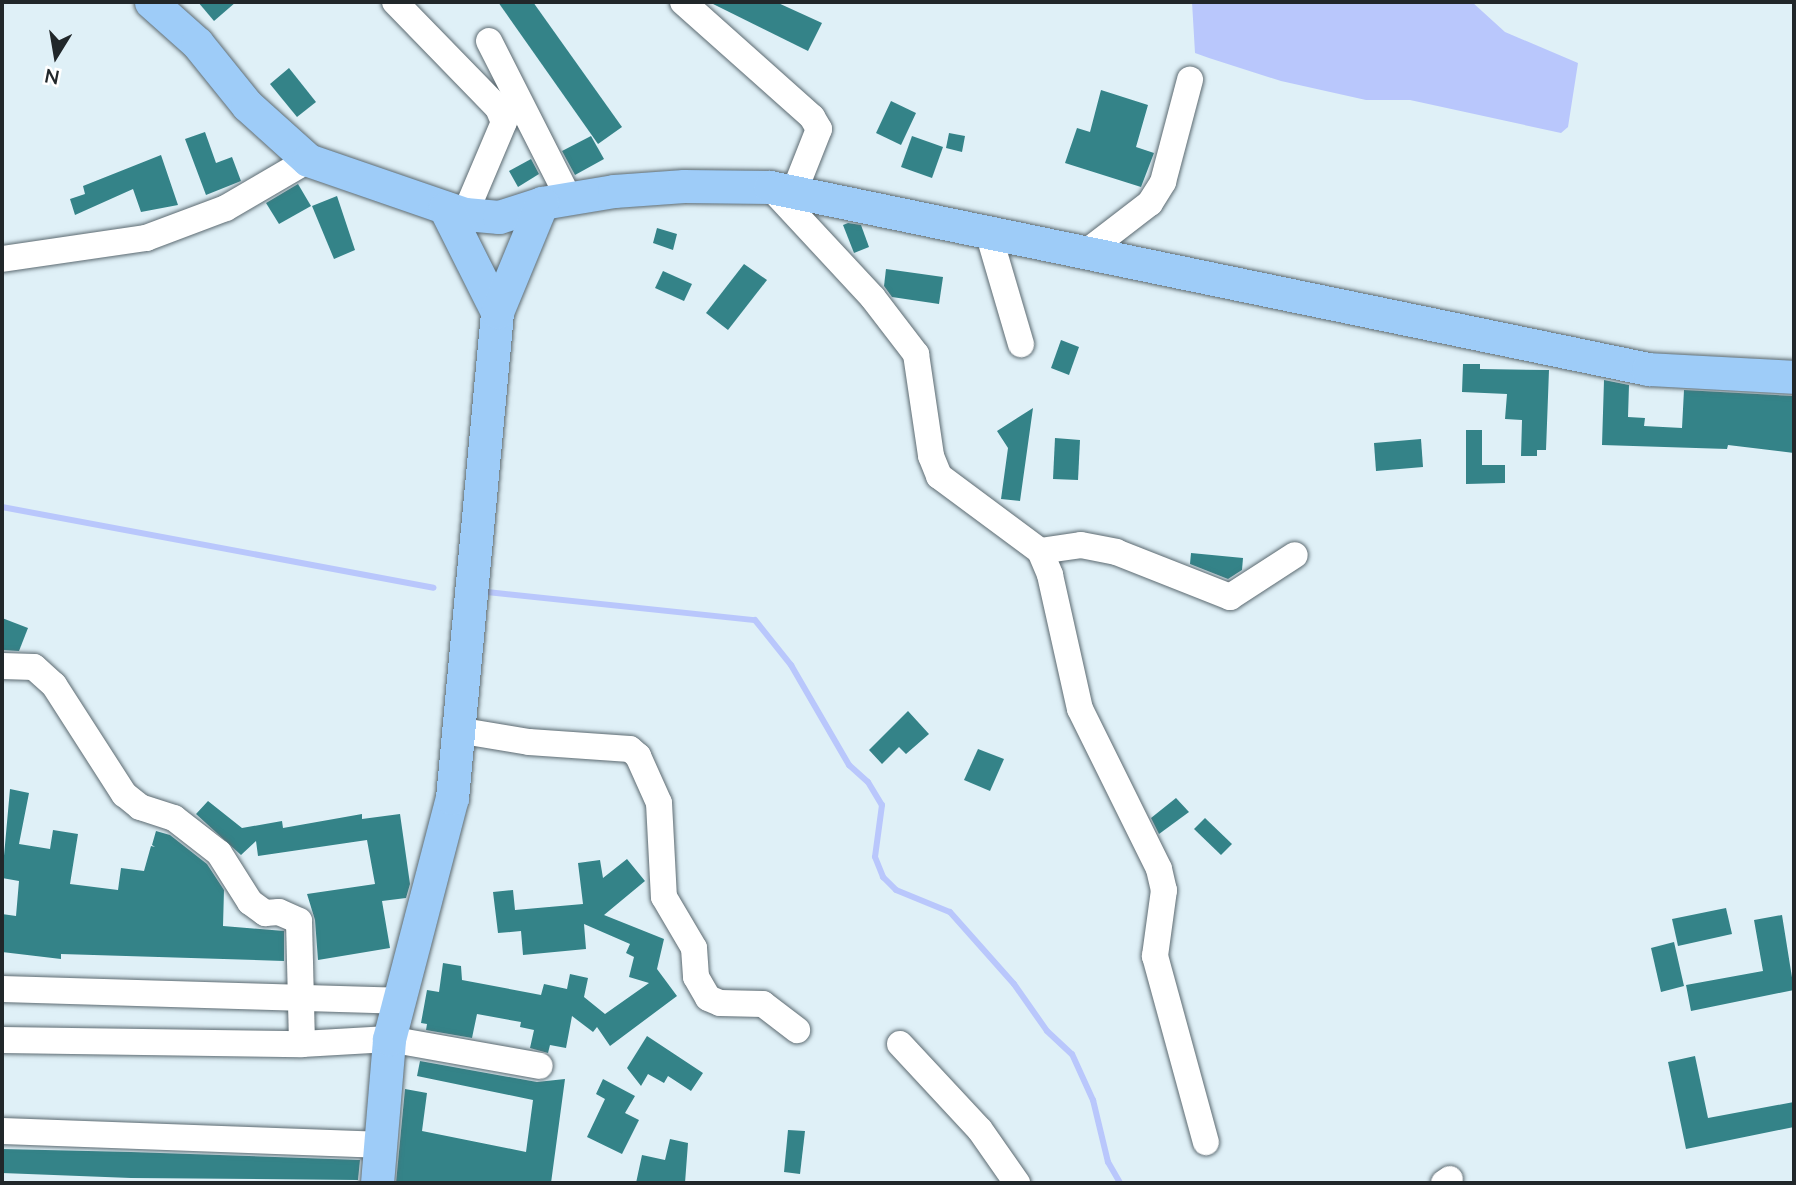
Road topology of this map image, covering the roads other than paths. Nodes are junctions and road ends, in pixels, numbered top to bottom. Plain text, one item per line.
1 (151, 2) edge
2 (395, 2) edge
3 (683, 2) edge
4 (489, 41) dead end
5 (1190, 80) dead end
6 (308, 160) junction
7 (782, 189) junction
8 (555, 201) junction
9 (455, 211) junction
10 (988, 232) junction
11 (1085, 253) junction
12 (2, 259) edge
13 (497, 312) junction
14 (1021, 344) dead end
15 (1794, 377) edge
16 (1040, 551) junction
17 (1295, 555) dead end
18 (2, 666) edge
19 (457, 730) junction
20 (2, 989) edge
21 (302, 999) junction
22 (399, 1001) junction
23 (797, 1030) dead end
24 (389, 1039) junction
25 (2, 1040) edge
26 (302, 1044) junction
27 (900, 1044) dead end
28 (540, 1066) dead end
29 (2, 1130) edge
30 (1206, 1142) dead end
31 (379, 1145) junction
32 (377, 1183) edge
33 (1017, 1183) edge

1 - 6 main road
2 - 9 street
3 - 7 street
4 - 8 street
5 - 11 street
6 - 9 main road
6 - 12 street
7 - 8 main road
7 - 10 main road
7 - 16 street
8 - 9 main road
8 - 13 main road
9 - 13 main road
10 - 11 main road
10 - 14 street
11 - 15 main road
13 - 19 main road
16 - 17 street
16 - 30 street
18 - 21 street
19 - 22 main road
19 - 23 street
20 - 21 street
21 - 22 street
21 - 26 street
22 - 24 main road
24 - 26 street
24 - 28 street
24 - 31 main road
25 - 26 street
27 - 33 street
29 - 31 street
31 - 32 main road

